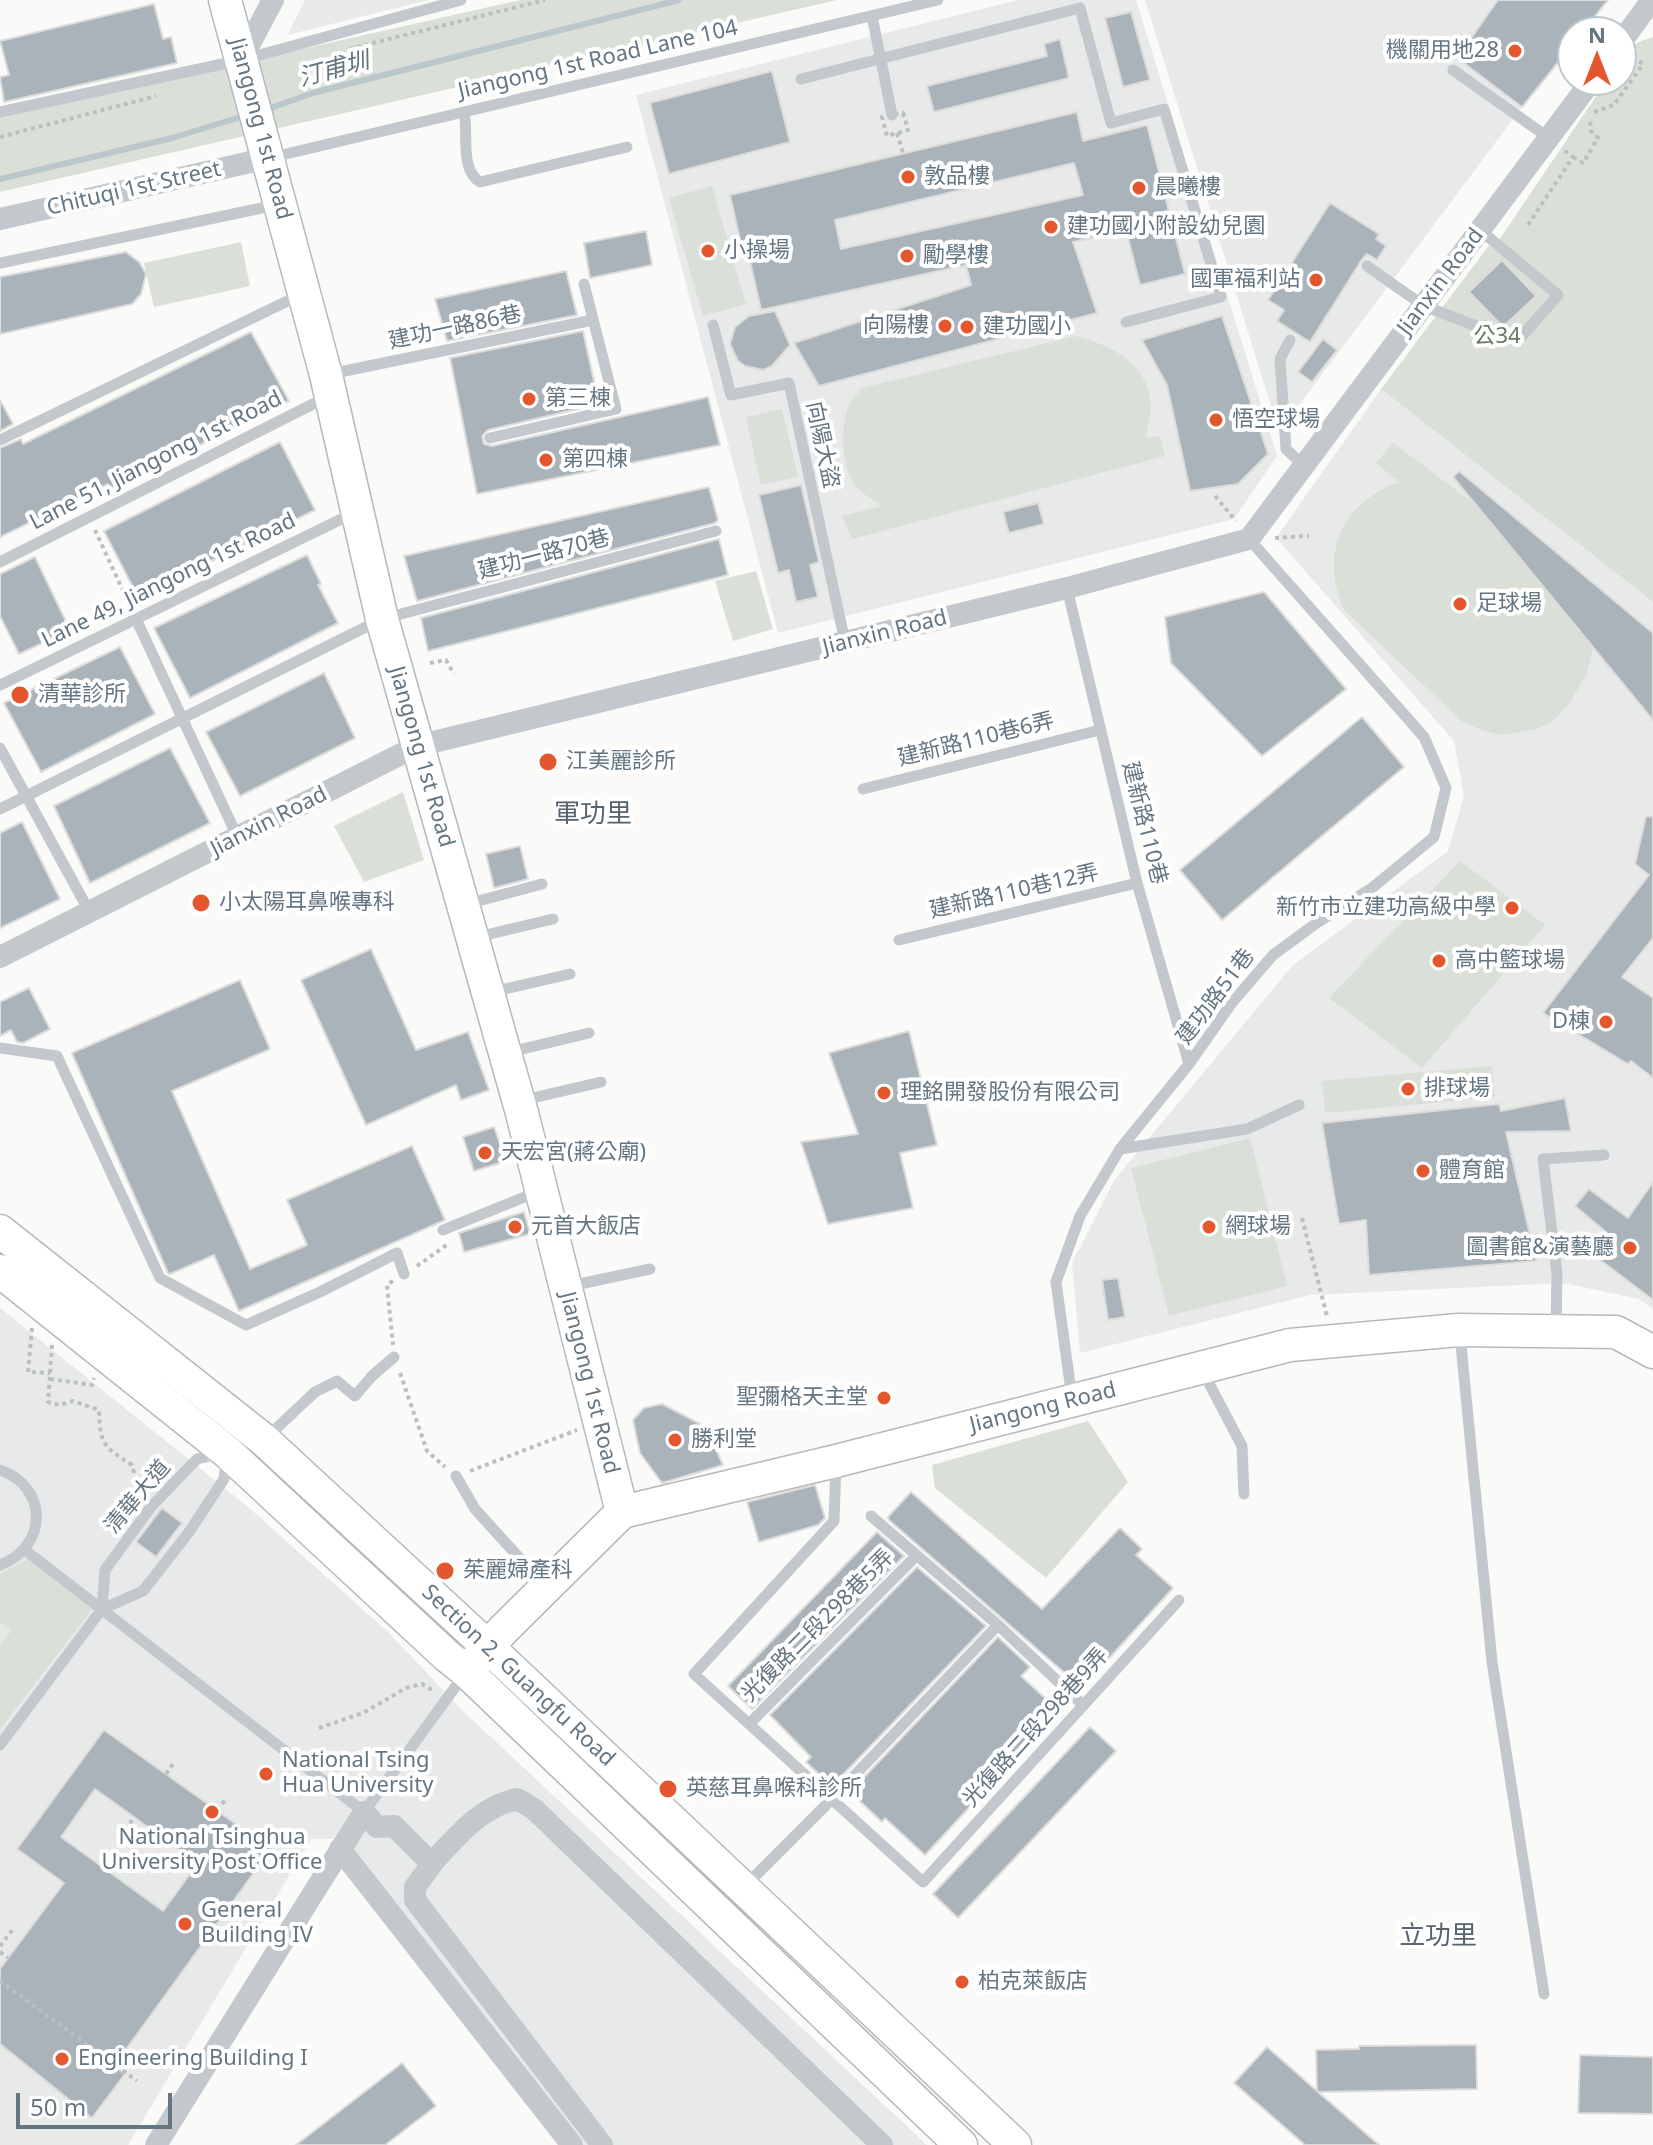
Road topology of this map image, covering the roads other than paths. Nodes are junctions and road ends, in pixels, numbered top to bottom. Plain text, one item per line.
1 (225, 0) edge
2 (273, 0) edge
3 (461, 0) edge
4 (938, 0) edge
5 (1652, 0) edge
6 (872, 16) junction
7 (1637, 28) edge
8 (881, 58) junction
9 (243, 67) junction
10 (1453, 70) dead end
11 (801, 79) dead end
12 (1583, 96) edge
13 (0, 112) edge
14 (464, 112) junction
15 (892, 115) dead end
16 (1555, 143) junction
17 (627, 147) dead end
18 (268, 158) junction
19 (280, 204) junction
20 (0, 219) edge
21 (1480, 230) junction
22 (0, 263) edge
23 (1367, 266) dead end
24 (584, 284) dead end
25 (304, 293) junction
26 (1424, 306) junction
27 (593, 320) junction
28 (1126, 322) dead end
29 (713, 325) dead end
30 (1290, 340) dead end
31 (328, 385) junction
32 (490, 438) dead end
33 (0, 440) edge
34 (1304, 466) junction
35 (356, 512) junction
36 (716, 531) dead end
37 (1249, 539) junction
38 (0, 562) edge
39 (1067, 588) junction
40 (136, 619) junction
41 (382, 619) junction
42 (845, 642) junction
43 (0, 685) edge
44 (182, 718) junction
45 (1100, 730) junction
46 (417, 746) junction
47 (0, 748) edge
48 (863, 789) dead end
49 (26, 796) junction
50 (0, 809) edge
51 (238, 838) junction
52 (1137, 883) junction
53 (542, 884) dead end
54 (462, 905) junction
55 (89, 911) junction
56 (553, 919) dead end
57 (472, 938) junction
58 (899, 940) dead end
59 (0, 957) edge
60 (570, 974) dead end
61 (488, 993) junction
62 (589, 1033) dead end
63 (0, 1048) edge
64 (505, 1053) junction
65 (1189, 1064) junction
66 (601, 1082) dead end
67 (519, 1102) junction
68 (1299, 1105) dead end
69 (1120, 1149) junction
70 (1604, 1155) dead end
71 (542, 1190) junction
72 (443, 1230) road end
73 (0, 1231) edge
74 (650, 1269) dead end
75 (0, 1271) edge
76 (404, 1274) road end
77 (566, 1287) junction
78 (1459, 1330) junction
79 (1556, 1331) junction
80 (1653, 1352) edge
81 (394, 1357) road end
82 (1201, 1367) junction
83 (1072, 1399) junction
84 (256, 1434) junction
85 (227, 1452) junction
86 (836, 1461) junction
87 (0, 1470) edge
88 (456, 1476) road end
89 (1244, 1494) dead end
90 (622, 1512) junction
91 (871, 1516) dead end
92 (25, 1550) junction
93 (916, 1556) junction
94 (0, 1565) edge
95 (546, 1588) junction
96 (1179, 1600) dead end
97 (102, 1609) junction
98 (998, 1625) junction
99 (487, 1646) junction
100 (467, 1672) junction
101 (1083, 1705) junction
102 (749, 1724) junction
103 (0, 1745) edge
104 (832, 1799) junction
105 (364, 1812) junction
106 (340, 1849) junction
107 (431, 1864) junction
108 (743, 1888) junction
109 (1544, 1994) dead end
110 (156, 2145) edge
111 (572, 2145) edge
112 (602, 2145) edge
113 (882, 2145) edge
114 (961, 2145) edge
115 (1015, 2145) edge

1 - 9 street, Jiangong 1st Road
2 - 9 street
3 - 9 lane
4 - 6 lane, Jiangong 1st Road Lane 104
5 - 7 street
6 - 8 lane
6 - 14 lane, Jiangong 1st Road Lane 104
8 - 11 lane
8 - 15 lane
8 - 28 lane
9 - 13 lane
9 - 18 street, Jiangong 1st Road
10 - 16 lane
12 - 16 street, Jianxin Road
14 - 17 lane
14 - 18 lane, Jiangong 1st Road Lane 104
16 - 21 street, Jianxin Road
18 - 19 street, Jiangong 1st Road
18 - 20 street, Chituqi 1st Street
19 - 22 lane
19 - 25 street, Jiangong 1st Road
21 - 26 street, Jianxin Road
21 - 26 lane
23 - 26 lane
24 - 27 lane
25 - 31 street, Jiangong 1st Road
25 - 33 lane
26 - 34 street, Jianxin Road
27 - 31 lane, 建功一路86巷
27 - 32 lane
29 - 42 lane, 向陽大盜
30 - 34 lane
31 - 35 street, Jiangong 1st Road
31 - 38 lane, Lane 51, Jiangong 1st Road
34 - 37 street, Jianxin Road
35 - 40 lane, Lane 49, Jiangong 1st Road
35 - 41 street, Jiangong 1st Road
36 - 41 lane, 建功一路70巷
37 - 39 street, Jianxin Road
37 - 65 lane, 建功路51巷
39 - 42 street, Jianxin Road
39 - 45 lane, 建新路110巷
40 - 43 lane, Lane 49, Jiangong 1st Road
40 - 44 lane
41 - 44 lane, 建功一路70巷
41 - 46 street, Jiangong 1st Road
42 - 46 street, Jianxin Road
44 - 49 lane, 建功一路70巷
44 - 51 lane
45 - 48 lane, 建新路110巷6弄
45 - 52 lane, 建新路110巷
46 - 51 street, Jianxin Road
46 - 54 street, Jiangong 1st Road
47 - 49 lane
49 - 50 lane, 建功一路70巷
49 - 55 lane
51 - 55 street, Jianxin Road
52 - 58 lane, 建新路110巷12弄
52 - 65 lane, 建新路110巷
53 - 54 lane
54 - 57 street, Jiangong 1st Road
55 - 59 street, Jianxin Road
56 - 57 lane
57 - 61 street, Jiangong 1st Road
60 - 61 lane
61 - 64 street, Jiangong 1st Road
62 - 64 lane
63 - 76 lane
64 - 67 street, Jiangong 1st Road
65 - 69 lane, 建功路51巷
66 - 67 lane
67 - 71 street, Jiangong 1st Road
68 - 69 lane
69 - 83 lane, 建功路51巷
70 - 79 lane
71 - 72 lane
71 - 77 street, Jiangong 1st Road
73 - 84 street, Section 2, Guangfu Road
74 - 77 lane
75 - 85 street, Section 2, Guangfu Road
77 - 90 street, Jiangong 1st Road
78 - 79 street, Jiangong Road
78 - 82 street, Jiangong Road
78 - 109 lane
79 - 80 street, Jiangong Road
81 - 84 lane
82 - 83 street, Jiangong Road
82 - 89 lane
83 - 86 street, Jiangong Road
84 - 85 street
84 - 99 street, Section 2, Guangfu Road
85 - 97 lane
85 - 97 lane, 清華大道
85 - 100 street, Section 2, Guangfu Road
86 - 90 street, Jiangong Road
86 - 102 lane
87 - 92 lane
88 - 95 lane
90 - 95 street
91 - 93 lane
92 - 94 lane
92 - 97 lane
93 - 98 lane
93 - 102 lane, 光復路二段298巷5弄
95 - 99 street
96 - 101 lane, 光復路二段298巷9弄
97 - 103 lane
97 - 105 lane
98 - 101 lane
98 - 104 lane
99 - 100 street
99 - 108 street, Section 2, Guangfu Road
100 - 105 lane
100 - 114 street, Section 2, Guangfu Road
101 - 104 lane, 光復路二段298巷9弄
102 - 104 lane
104 - 108 lane
105 - 106 street
105 - 107 street
106 - 110 street
106 - 111 street
107 - 112 street
107 - 113 street
108 - 115 street, Section 2, Guangfu Road

